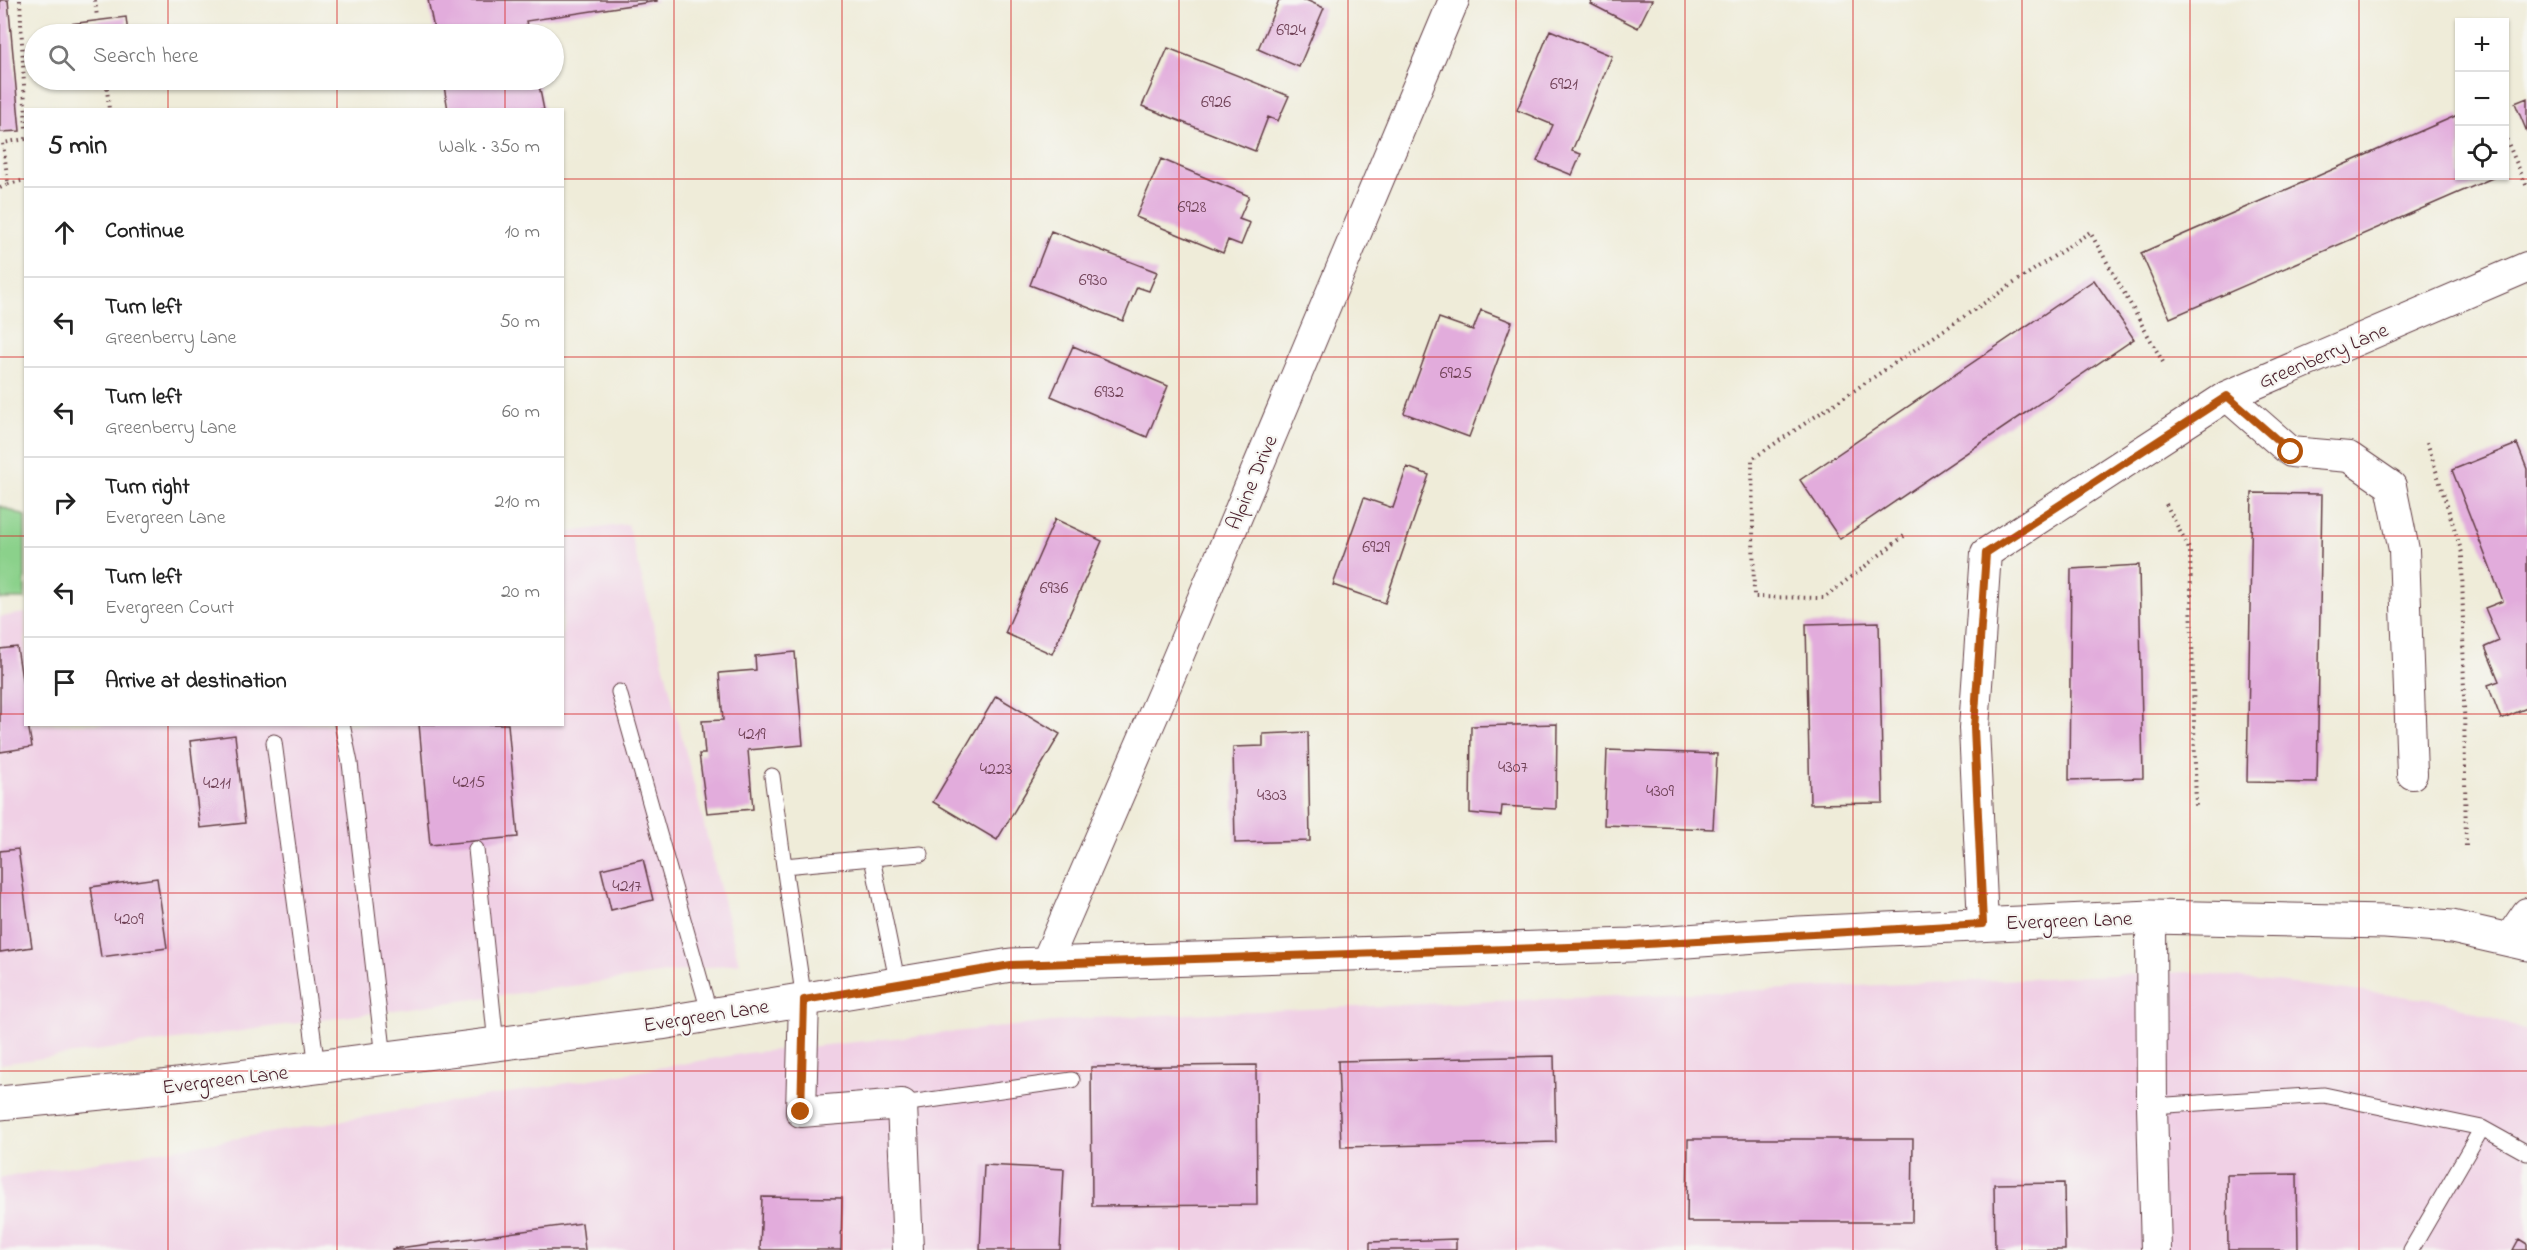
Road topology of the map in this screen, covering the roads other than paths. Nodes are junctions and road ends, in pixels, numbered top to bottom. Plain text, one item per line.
1 (1454, 0) edge
2 (2527, 267) edge
3 (2227, 396) junction
4 (619, 692) dead end
5 (342, 726) edge
6 (274, 742) dead end
7 (2412, 774) dead end
8 (772, 776) dead end
9 (476, 849) dead end
10 (921, 854) dead end
11 (872, 858) junction
12 (784, 866) junction
13 (2151, 917) junction
14 (1983, 924) junction
15 (2521, 932) edge
16 (1046, 963) junction
17 (898, 985) junction
18 (804, 1000) junction
19 (711, 1015) junction
20 (496, 1044) junction
21 (384, 1058) junction
22 (317, 1067) junction
23 (1072, 1080) dead end
24 (0, 1103) edge
25 (902, 1104) junction
26 (2152, 1106) junction
27 (2482, 1128) junction
28 (2527, 1153) edge
29 (908, 1250) edge
30 (2156, 1250) edge
31 (2410, 1250) edge

1 - 16 street, Alpine Drive
2 - 3 street, Greenberry Lane
3 - 7 street
3 - 14 street, Greenberry Lane
4 - 19 lane
5 - 21 lane
6 - 22 lane
8 - 12 lane
9 - 20 lane
10 - 11 lane
11 - 12 lane
11 - 17 lane
12 - 18 lane
13 - 14 street, Evergreen Lane
13 - 15 street, Evergreen Lane
13 - 26 street
14 - 16 street, Evergreen Lane
16 - 17 street, Evergreen Lane
17 - 18 street, Evergreen Lane
18 - 19 street, Evergreen Lane
18 - 25 street
19 - 20 street, Evergreen Lane
20 - 21 street, Evergreen Lane
21 - 22 street, Evergreen Lane
22 - 24 street, Evergreen Lane
23 - 25 lane
25 - 29 street
26 - 27 lane
26 - 30 street
27 - 28 lane
27 - 31 lane

